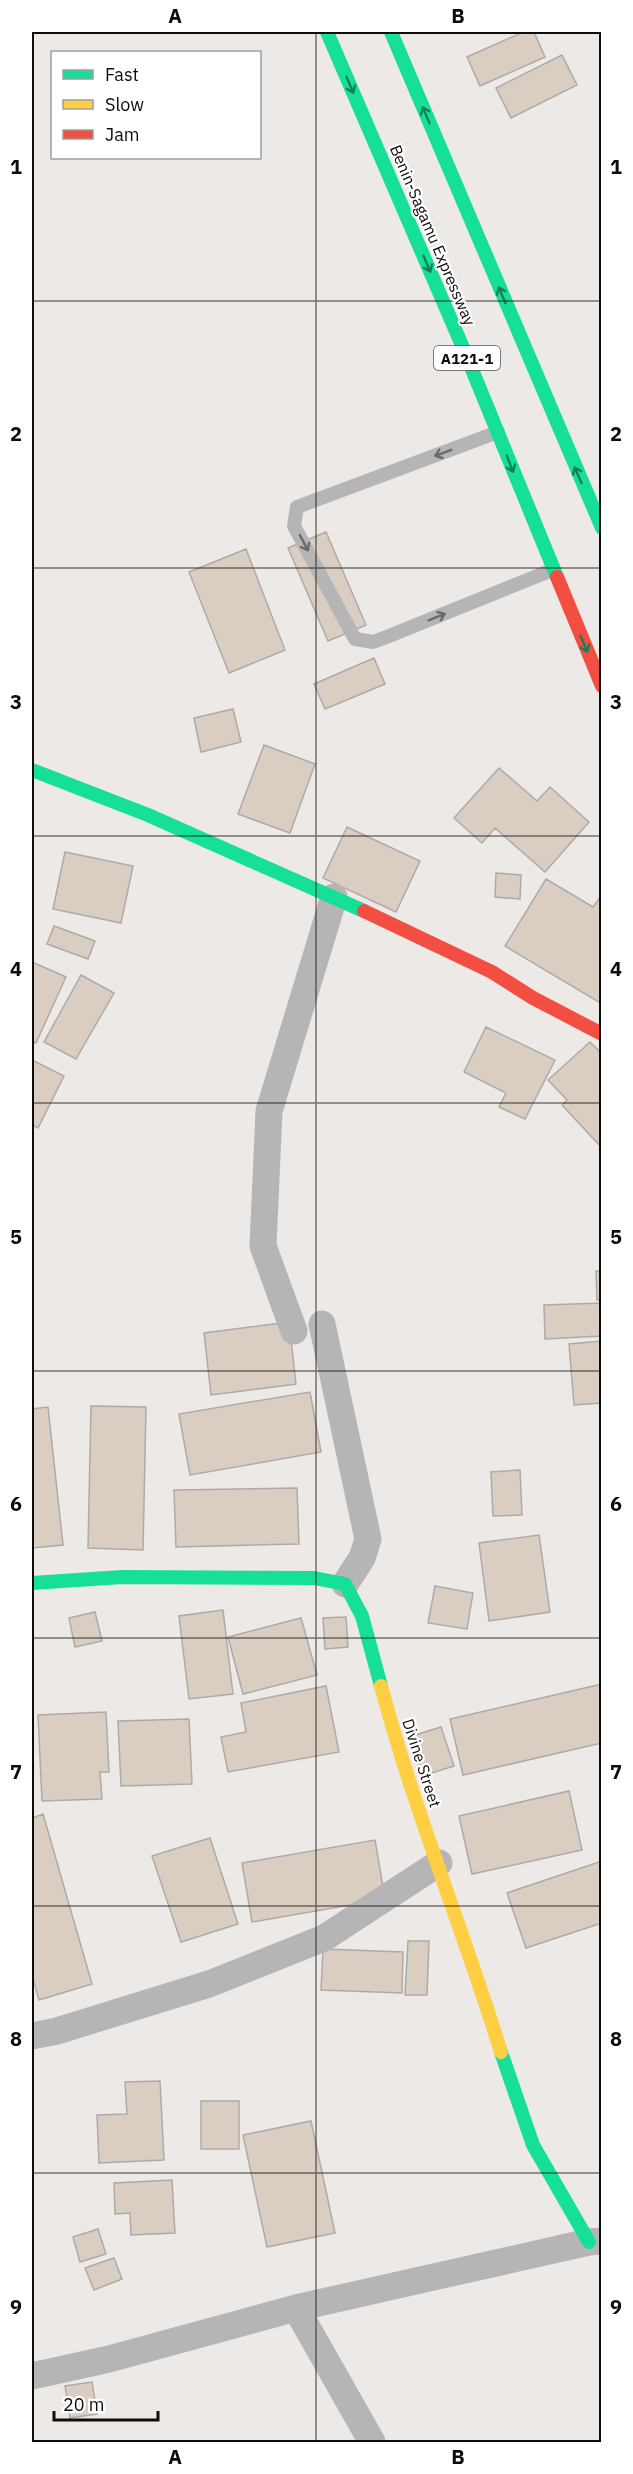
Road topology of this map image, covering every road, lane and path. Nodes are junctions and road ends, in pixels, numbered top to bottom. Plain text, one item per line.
1 (327, 32) edge
2 (391, 32) edge
3 (498, 432) junction
4 (602, 528) edge
5 (552, 570) junction
6 (602, 686) edge
7 (32, 770) edge
8 (334, 897) junction
9 (602, 1034) edge
10 (322, 1324) dead end
11 (294, 1331) dead end
12 (32, 1583) edge
13 (345, 1584) junction
14 (439, 1863) junction
15 (32, 2036) edge
16 (595, 2242) edge
17 (296, 2308) junction
18 (32, 2376) edge
19 (372, 2442) edge

1 -> 3 main road, Benin-Sagamu Expressway / A121-1
4 -> 2 main road, A121-1
3 -> 5 main road, Benin-Sagamu Expressway / A121-1
3 -> 5 lane
5 -> 6 main road, Benin-Sagamu Expressway / A121-1
7 - 8 main road
8 - 9 main road
8 - 11 street
10 - 13 street
12 - 13 main road
13 - 14 main road, Divine Street
14 - 15 street
14 - 16 main road, Divine Street
16 - 17 street
17 - 18 street
17 - 19 street

